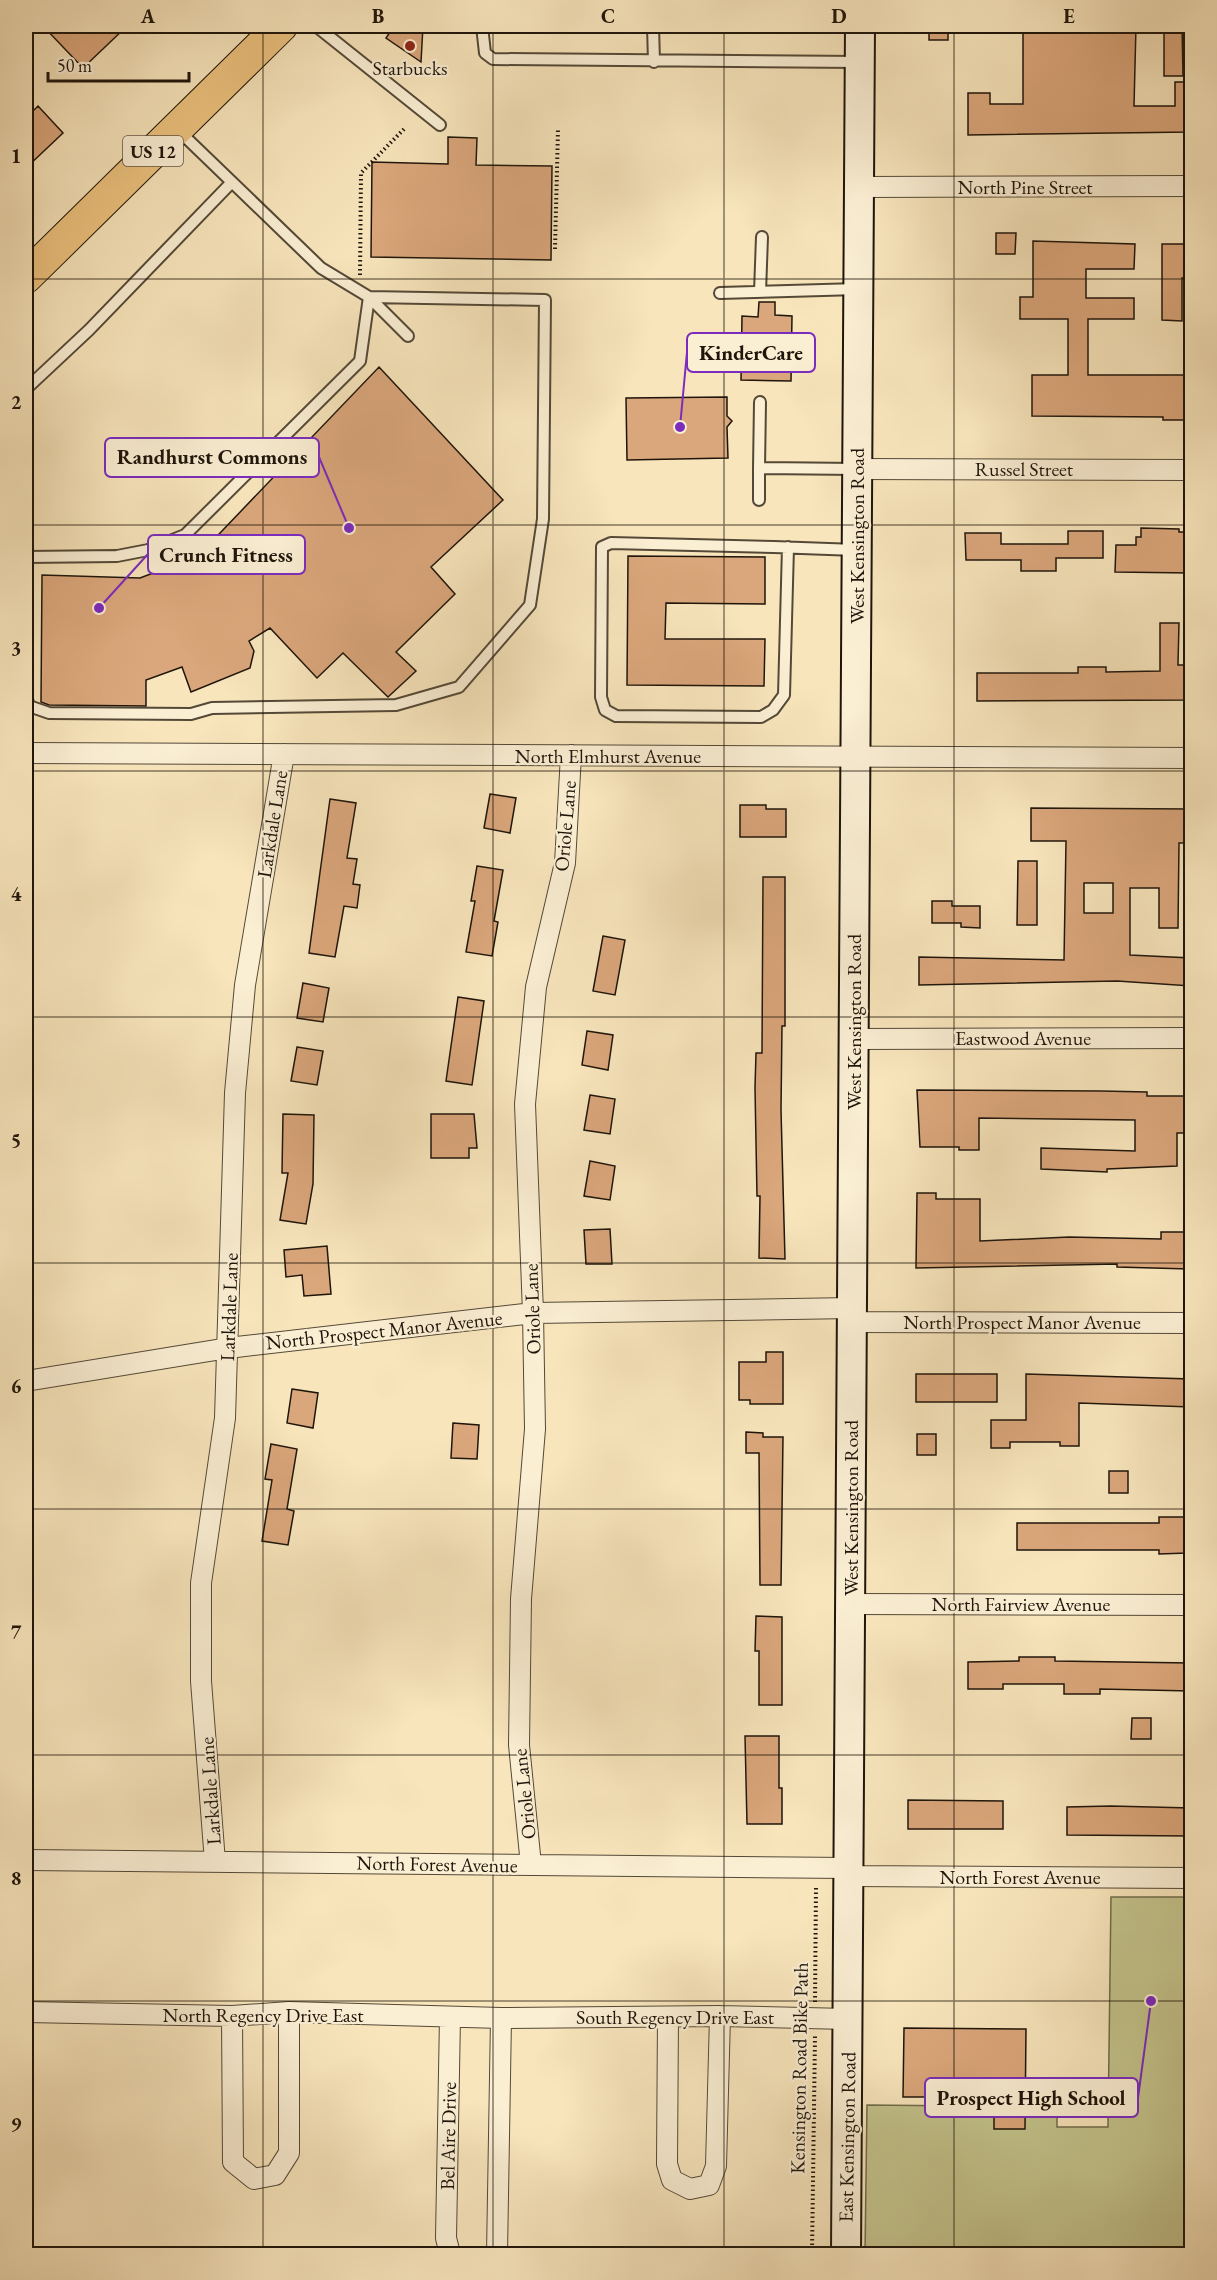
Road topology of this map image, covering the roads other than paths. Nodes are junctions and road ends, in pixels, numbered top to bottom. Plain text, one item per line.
1 (281, 26) edge
2 (315, 26) edge
3 (482, 26) edge
4 (653, 26) edge
5 (860, 26) edge
6 (654, 62) junction
7 (860, 62) junction
8 (440, 125) dead end
9 (177, 128) junction
10 (232, 182) junction
11 (1191, 186) edge
12 (859, 188) junction
13 (762, 237) dead end
14 (26, 278) edge
15 (858, 289) junction
16 (720, 292) dead end
17 (760, 292) junction
18 (364, 294) junction
19 (408, 336) dead end
20 (26, 389) edge
21 (760, 402) dead end
22 (759, 468) junction
23 (857, 469) junction
24 (1191, 470) edge
25 (759, 500) dead end
26 (788, 547) junction
27 (857, 550) junction
28 (26, 557) edge
29 (26, 696) edge
30 (26, 753) edge
31 (284, 754) junction
32 (571, 755) junction
33 (855, 756) junction
34 (1191, 758) edge
35 (1191, 1038) edge
36 (854, 1039) junction
37 (533, 1313) junction
38 (852, 1315) junction
39 (1191, 1323) edge
40 (228, 1348) junction
41 (26, 1381) edge
42 (851, 1604) junction
43 (1191, 1605) edge
44 (26, 1860) edge
45 (215, 1862) junction
46 (531, 1865) junction
47 (849, 1872) junction
48 (1191, 1878) edge
49 (26, 2012) edge
50 (289, 2012) junction
51 (232, 2016) junction
52 (720, 2016) junction
53 (450, 2017) junction
54 (669, 2017) junction
55 (501, 2018) junction
56 (848, 2019) junction
57 (450, 2254) edge
58 (497, 2254) edge
59 (846, 2254) edge

1 - 9 main road, US 12
2 - 8 lane
3 - 6 lane
4 - 6 lane
5 - 7 main road, West Kensington Road
6 - 7 lane
7 - 12 main road, West Kensington Road
9 - 10 lane
9 - 14 main road, US 12
10 - 18 lane
10 - 20 lane
11 - 12 street, North Pine Street
12 - 15 main road, West Kensington Road
13 - 17 lane
15 - 17 lane
15 - 23 main road, West Kensington Road
16 - 17 lane
18 - 19 lane
18 - 28 lane
18 - 29 lane
21 - 22 lane
22 - 23 lane
22 - 25 lane
23 - 24 street, Russel Street
23 - 27 main road, West Kensington Road
26 - 26 lane
26 - 27 lane
27 - 33 main road, West Kensington Road
30 - 31 street, North Elmhurst Avenue
31 - 32 street, North Elmhurst Avenue
31 - 40 street, Larkdale Lane
32 - 33 street, North Elmhurst Avenue
32 - 37 street, Oriole Lane
33 - 34 street, North Elmhurst Avenue
33 - 36 main road, West Kensington Road
35 - 36 street, Eastwood Avenue
36 - 38 main road, West Kensington Road
37 - 38 street, North Prospect Manor Avenue
37 - 40 street, North Prospect Manor Avenue
37 - 46 street, Oriole Lane
38 - 39 street, North Prospect Manor Avenue
38 - 42 main road, West Kensington Road
40 - 41 street, North Prospect Manor Avenue
40 - 45 street, Larkdale Lane
42 - 43 street, North Fairview Avenue
42 - 47 main road, West Kensington Road
44 - 45 street, North Forest Avenue
45 - 46 street, North Forest Avenue
46 - 47 street, North Forest Avenue
47 - 48 street, North Forest Avenue
47 - 56 main road, West Kensington Road
49 - 51 street, North Regency Drive East
50 - 51 street, North Regency Drive East
50 - 51 street
50 - 53 street, North Regency Drive East
52 - 54 street, South Regency Drive East
52 - 54 street
52 - 56 street, South Regency Drive East
53 - 55 street, North Regency Drive East
53 - 57 street, Bel Aire Drive
54 - 55 street, South Regency Drive East
55 - 58 street
56 - 59 main road, East Kensington Road

